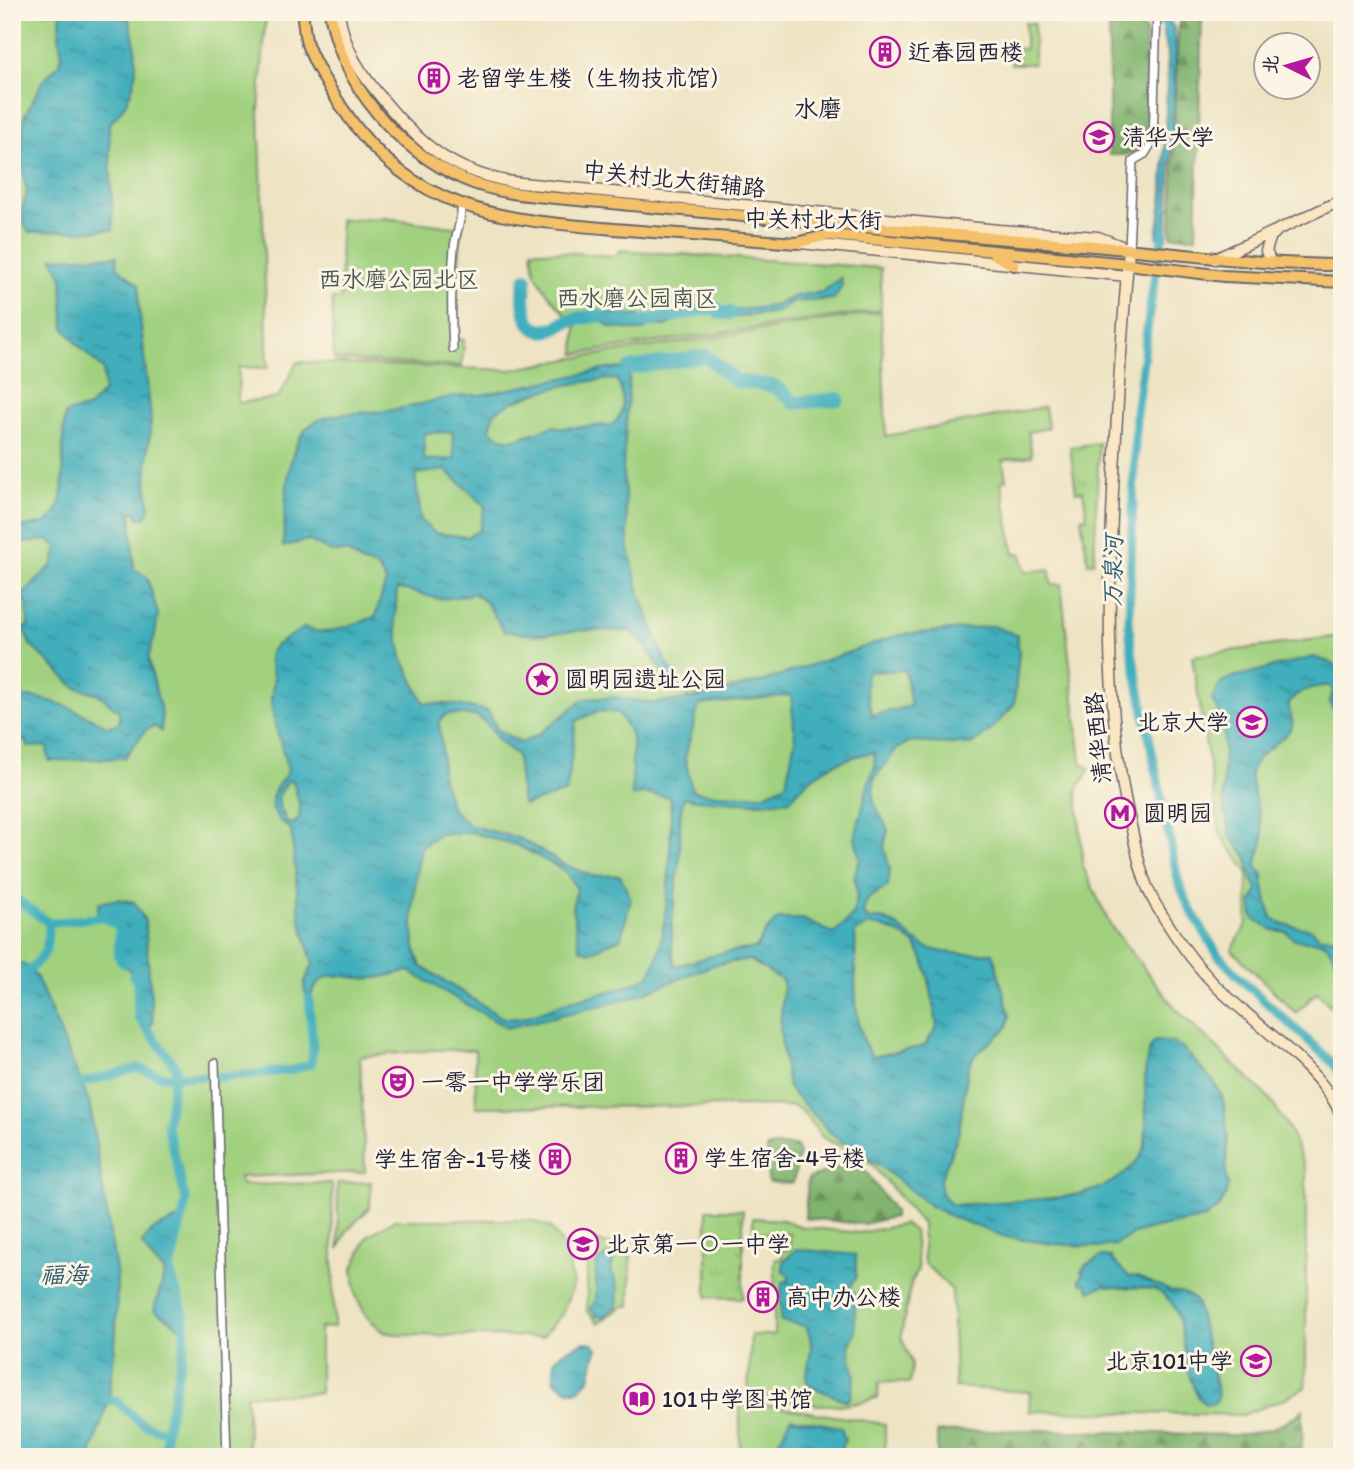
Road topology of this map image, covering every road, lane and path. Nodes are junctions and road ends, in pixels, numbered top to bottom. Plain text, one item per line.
1 (302, 12) edge
2 (330, 12) edge
3 (338, 12) edge
4 (1157, 12) edge
5 (1342, 200) edge
6 (461, 205) junction
7 (1278, 232) junction
8 (796, 243) junction
9 (1129, 249) junction
10 (989, 251) junction
11 (1215, 259) junction
12 (1271, 263) junction
13 (1014, 265) junction
14 (1342, 265) edge
15 (1127, 270) junction
16 (1342, 282) edge
17 (453, 348) dead end
18 (215, 1063) dead end
19 (1342, 1119) edge
20 (227, 1457) edge

1 - 6 main road, 中关村北大街
2 - 9 main road, 中关村北大街
3 - 9 street, 中关村北大街辅路
4 - 9 street
5 - 7 street
6 - 8 main road, 中关村北大街
6 - 17 street
7 - 11 street
7 - 12 street
8 - 10 main road, 中关村北大街
8 - 13 street
9 - 11 main road, 中关村北大街
9 - 15 street, 清华西路
10 - 13 main road
10 - 15 main road, 中关村北大街
11 - 12 main road, 中关村北大街
12 - 14 main road, 中关村北大街
13 - 15 street
15 - 16 main road, 中关村北大街
15 - 19 street, 清华西路
18 - 20 street

